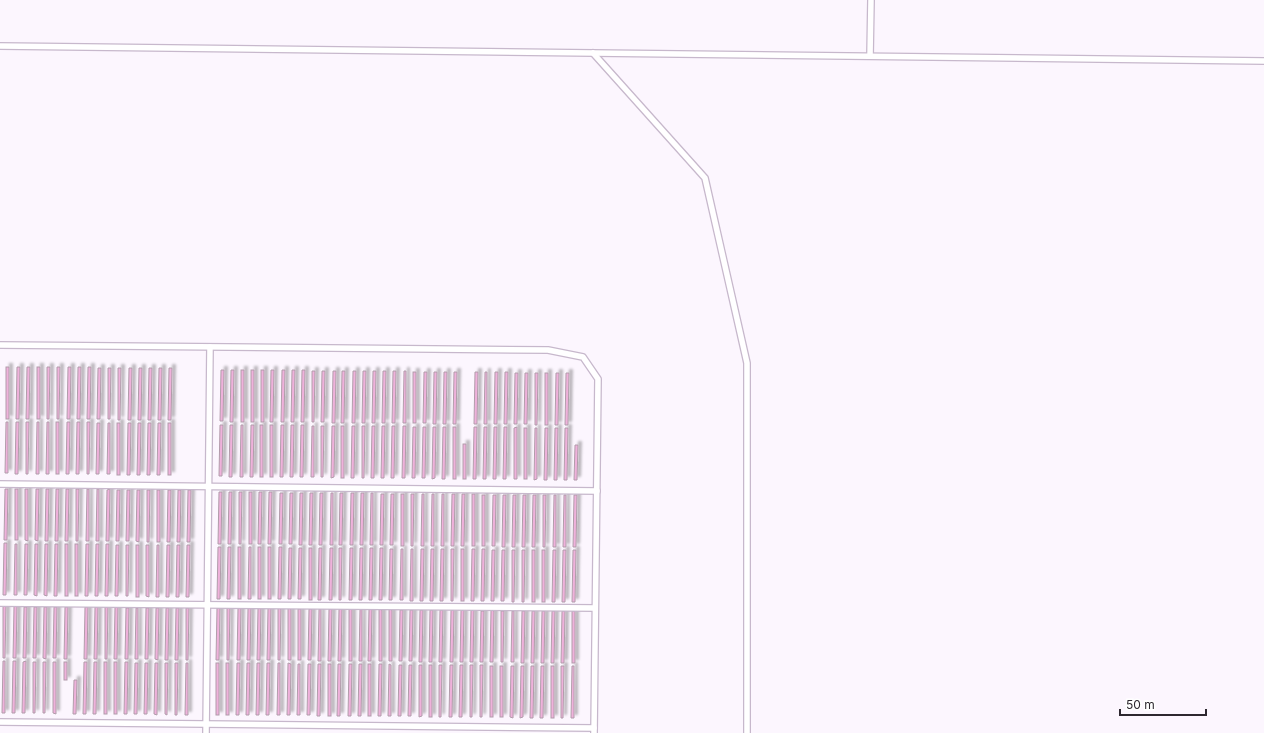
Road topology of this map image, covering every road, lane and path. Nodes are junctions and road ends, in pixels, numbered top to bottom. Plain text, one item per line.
1 (871, 0) edge
2 (0, 46) edge
3 (593, 53) junction
4 (870, 56) junction
5 (1264, 61) edge
6 (0, 345) edge
7 (210, 347) junction
8 (0, 484) edge
9 (209, 486) junction
10 (596, 490) junction
11 (0, 603) edge
12 (207, 605) junction
13 (595, 608) junction
14 (0, 722) edge
15 (206, 724) junction
16 (594, 731) edge
17 (206, 733) edge
18 (747, 733) edge

1 - 4 lane
2 - 3 lane
3 - 4 lane
3 - 18 lane
4 - 5 lane
6 - 7 lane
7 - 9 lane
7 - 10 lane
8 - 9 lane
9 - 10 lane
9 - 12 lane
10 - 13 lane
11 - 12 lane
12 - 13 lane
12 - 15 lane
13 - 16 lane
14 - 15 lane
15 - 16 lane
15 - 17 lane

